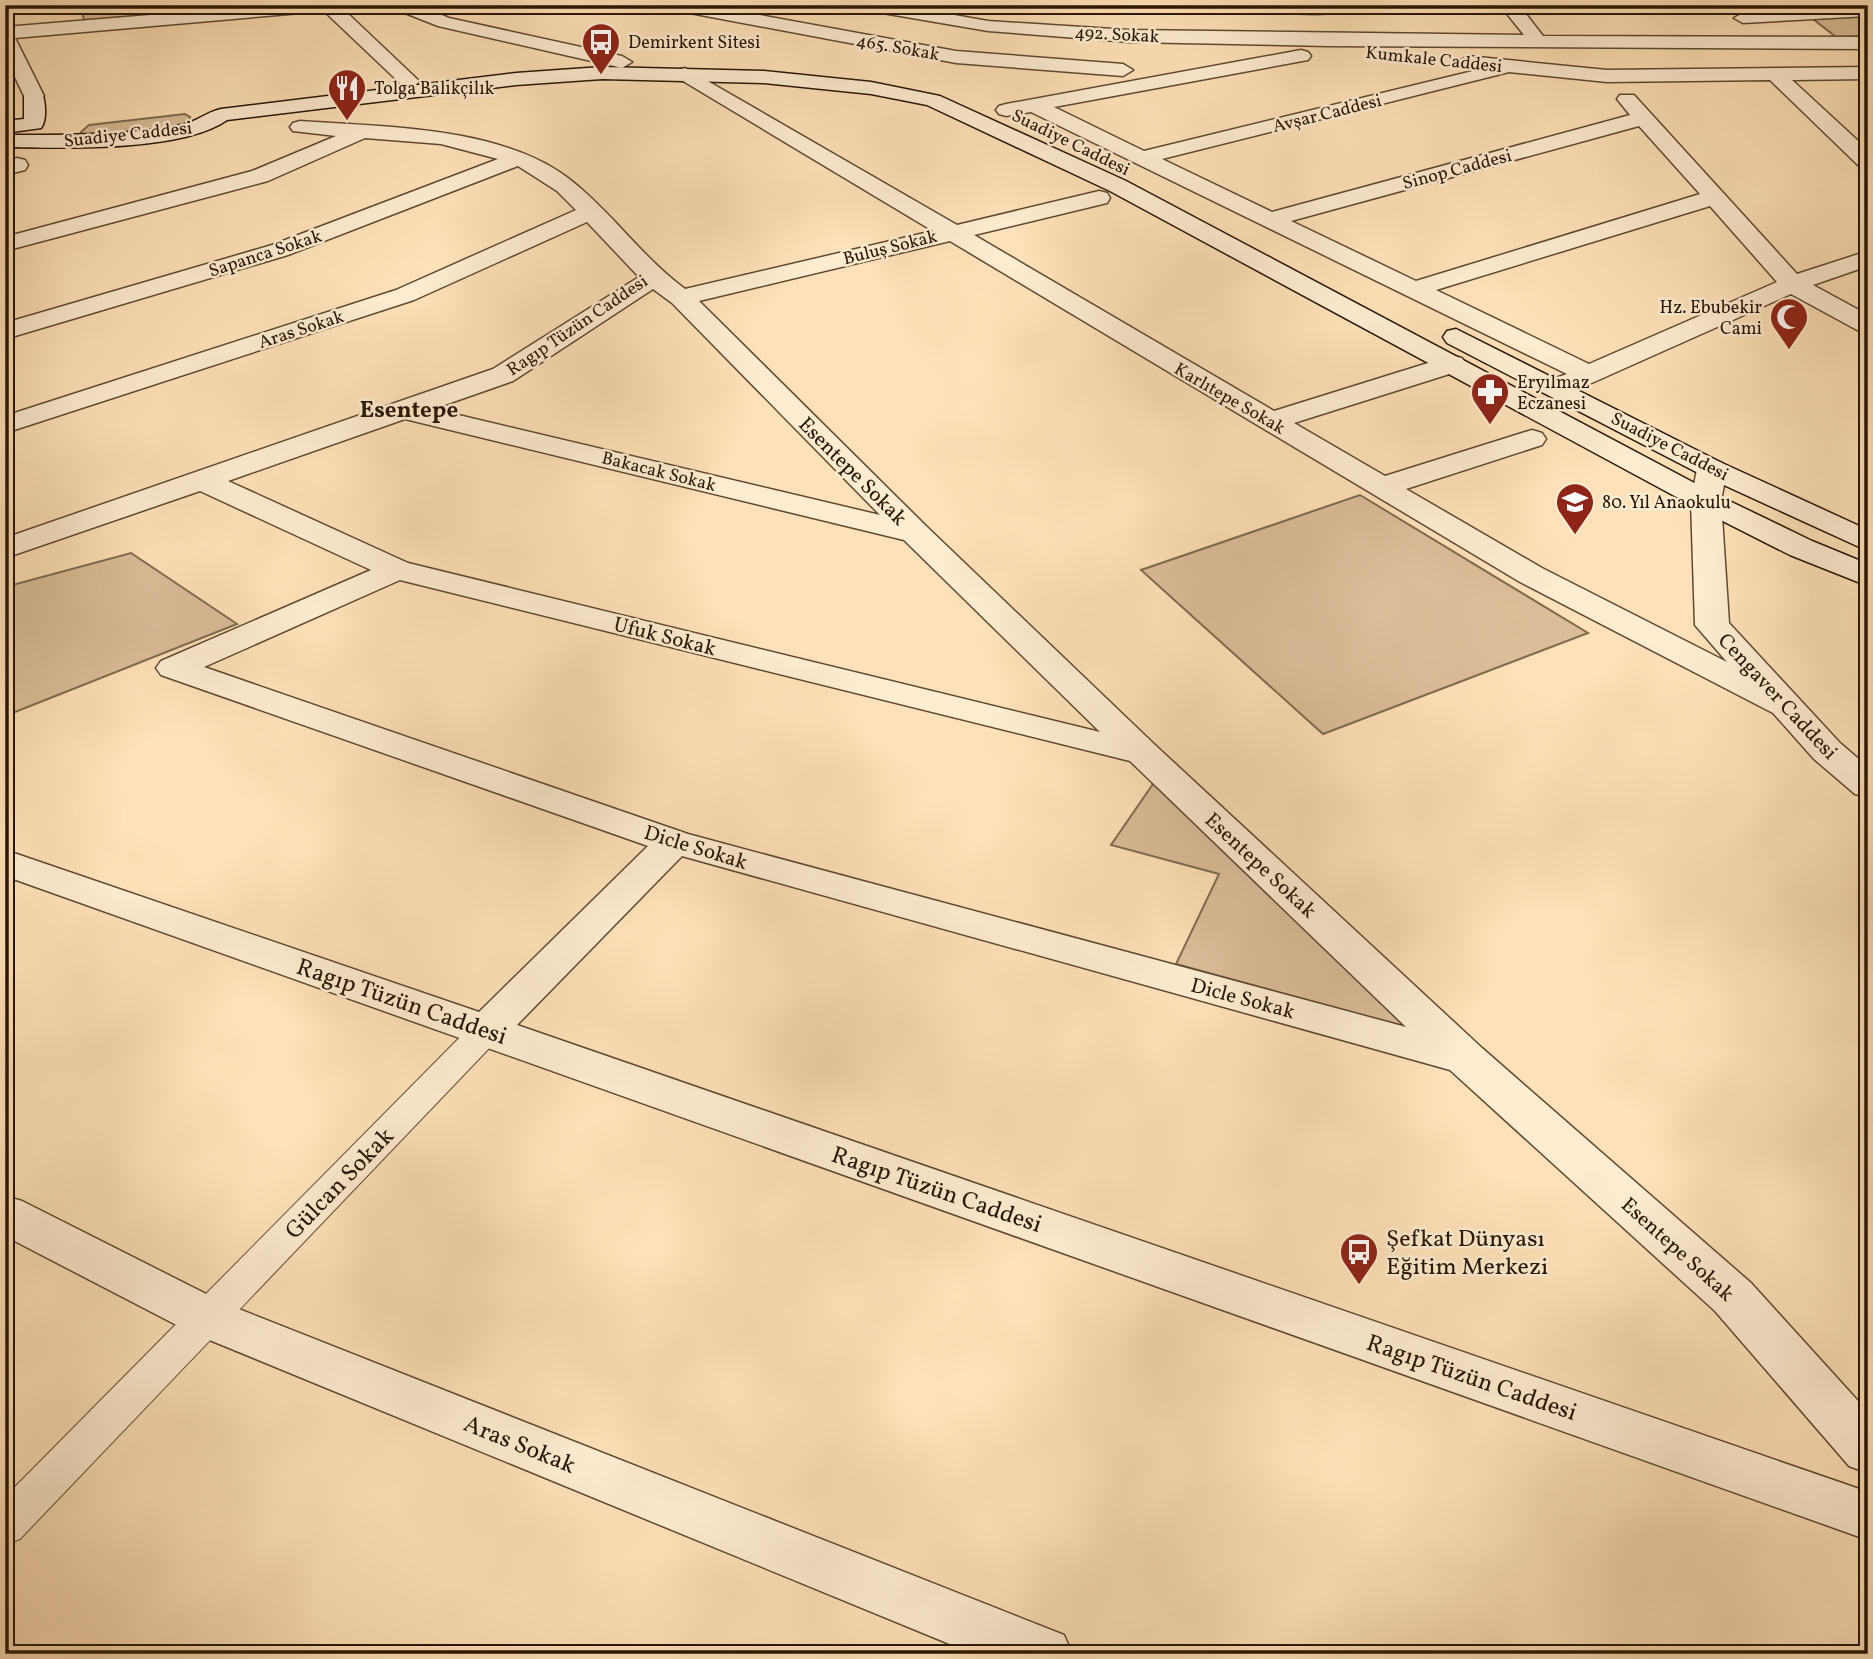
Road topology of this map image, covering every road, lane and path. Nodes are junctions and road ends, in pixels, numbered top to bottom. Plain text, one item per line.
1 (338, 5) edge
2 (401, 5) edge
3 (674, 5) edge
4 (865, 5) edge
5 (1164, 5) edge
6 (1412, 5) edge
7 (329, 6) edge
8 (1260, 7) edge
9 (246, 9) edge
10 (1306, 9) junction
11 (1513, 10) edge
12 (1868, 11) edge
13 (1133, 16) dead end
14 (1543, 16) dead end
15 (1727, 18) dead end
16 (5, 35) edge
17 (1129, 36) junction
18 (1538, 41) junction
19 (1868, 43) edge
20 (1333, 45) junction
21 (622, 62) junction
22 (1513, 67) junction
23 (1123, 70) junction
24 (1868, 73) edge
25 (685, 74) junction
26 (1775, 74) junction
27 (1607, 76) junction
28 (409, 81) junction
29 (1120, 91) junction
30 (34, 96) junction
31 (1032, 105) junction
32 (1006, 110) junction
33 (220, 117) junction
34 (1644, 118) junction
35 (5, 127) edge
36 (300, 127) junction
37 (187, 131) junction
38 (366, 131) junction
39 (33, 133) junction
40 (5, 141) edge
41 (86, 141) junction
42 (520, 158) junction
43 (1140, 158) junction
44 (1868, 162) edge
45 (11, 167) edge
46 (1714, 197) junction
47 (1099, 198) dead end
48 (589, 213) junction
49 (1269, 220) junction
50 (950, 233) junction
51 (5, 244) edge
52 (1868, 258) edge
53 (1792, 284) junction
54 (667, 288) junction
55 (1370, 293) dead end
56 (1404, 302) junction
57 (1868, 326) edge
58 (1440, 328) dead end
59 (5, 331) edge
60 (1453, 364) junction
61 (1589, 374) junction
62 (1557, 388) junction
63 (403, 410) junction
64 (1270, 421) junction
65 (5, 425) edge
66 (1532, 439) dead end
67 (201, 480) junction
68 (1709, 485) junction
69 (1381, 487) junction
70 (915, 533) junction
71 (1868, 542) edge
72 (5, 549) edge
73 (397, 570) junction
74 (1868, 576) edge
75 (1785, 705) junction
76 (1142, 753) junction
77 (1868, 786) edge
78 (674, 842) junction
79 (5, 862) edge
80 (486, 1031) junction
81 (1466, 1059) junction
82 (5, 1214) edge
83 (208, 1318) junction
84 (1868, 1450) edge
85 (1868, 1516) edge
86 (5, 1526) edge
87 (1044, 1654) edge

1 - 7 street
2 - 21 street
3 - 23 street, 465. Sokak
4 - 17 street, 492. Sokak
5 - 8 street
6 - 10 street
7 - 9 street
7 - 28 street
8 - 10 street
9 - 16 street
10 - 20 street
11 - 14 street
11 - 18 street
12 - 15 street
13 - 17 street
16 - 30 street
17 - 20 street, 492. Sokak
17 - 23 street
18 - 19 street
18 - 20 street
20 - 22 street, Kumkale Caddesi
20 - 29 street, Kumkale Caddesi
21 - 28 street, Suadiye Caddesi
21 - 32 street, Suadiye Caddesi
22 - 27 street, Kumkale Caddesi
22 - 43 street, Avşar Caddesi
23 - 29 street
24 - 26 street, Kumkale Caddesi
25 - 33 street, Suadiye Caddesi
25 - 50 street, Karlıtepe Sokak
25 - 60 street, Suadiye Caddesi
26 - 27 street, Kumkale Caddesi
26 - 44 street
27 - 34 street
28 - 33 street, Suadiye Caddesi
29 - 31 street, Kumkale Caddesi
30 - 39 street
30 - 39 street, Suadiye Caddesi
31 - 32 street, Kumkale Caddesi
31 - 43 street
32 - 55 street, Suadiye Caddesi
33 - 36 street, Ragıp Tüzün Caddesi
33 - 37 street, Suadiye Caddesi
34 - 46 street
34 - 49 street, Sinop Caddesi
35 - 39 street, Suadiye Caddesi
36 - 37 street, Ragıp Tüzün Caddesi
36 - 38 street, Ragıp Tüzün Caddesi
37 - 41 street, Suadiye Caddesi
38 - 42 street, Ragıp Tüzün Caddesi
38 - 51 street
39 - 40 street, Suadiye Caddesi
39 - 41 street, Suadiye Caddesi
39 - 45 street
41 - 45 street
42 - 48 street, Ragıp Tüzün Caddesi
42 - 59 street, Sapanca Sokak
43 - 49 street
46 - 53 street
46 - 56 street
47 - 50 street, Buluş Sokak
48 - 54 street, Ragıp Tüzün Caddesi
48 - 65 street, Aras Sokak
49 - 56 street
50 - 54 street, Buluş Sokak
50 - 64 street, Karlıtepe Sokak
52 - 53 street
53 - 57 street
53 - 61 street
54 - 63 street, Ragıp Tüzün Caddesi
54 - 70 street, Esentepe Sokak
56 - 61 street
58 - 62 street, Suadiye Caddesi
60 - 64 street
60 - 68 street, Suadiye Caddesi
61 - 62 street
62 - 68 street, Suadiye Caddesi
63 - 67 street, Ragıp Tüzün Caddesi
63 - 70 street, Bakacak Sokak
64 - 69 street, Karlıtepe Sokak
66 - 69 street
67 - 72 street, Ragıp Tüzün Caddesi
67 - 73 street, Ufuk Sokak
68 - 71 street, Suadiye Caddesi
68 - 74 street, Suadiye Caddesi
68 - 75 street, Cengaver Caddesi
69 - 75 street, Karlıtepe Sokak
70 - 76 street, Esentepe Sokak
73 - 76 street, Ufuk Sokak
73 - 78 street, Dicle Sokak
75 - 77 street, Cengaver Caddesi
76 - 81 street, Esentepe Sokak
78 - 80 street, Gülcan Sokak
78 - 81 street, Dicle Sokak
79 - 80 street, Ragıp Tüzün Caddesi
80 - 83 street, Gülcan Sokak
80 - 85 street, Ragıp Tüzün Caddesi
81 - 84 street, Esentepe Sokak
82 - 83 street, Aras Sokak
83 - 86 street, Gülcan Sokak
83 - 87 street, Aras Sokak

